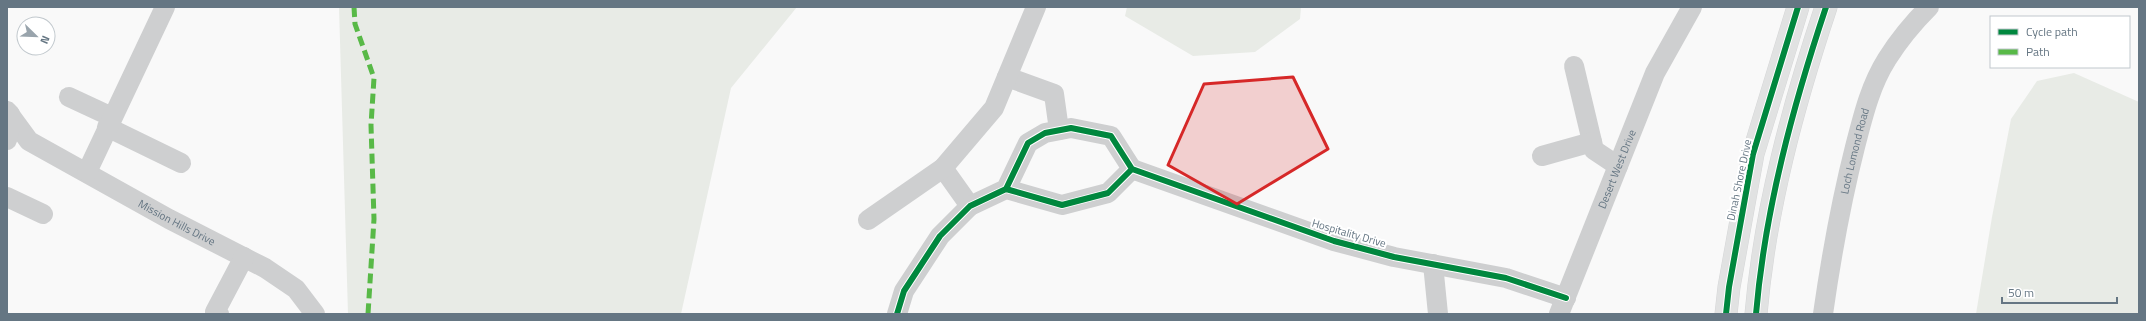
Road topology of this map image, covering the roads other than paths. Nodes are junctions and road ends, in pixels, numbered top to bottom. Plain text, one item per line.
1 (165, 7) edge
2 (1036, 7) edge
3 (1692, 7) edge
4 (1798, 7) edge
5 (1826, 7) edge
6 (1929, 7) edge
7 (1680, 17) edge
8 (1574, 66) dead end
9 (1007, 77) junction
10 (69, 97) dead end
11 (8, 113) edge
12 (109, 122) junction
13 (1059, 130) junction
14 (7, 140) edge
15 (29, 142) junction
16 (1592, 142) junction
17 (7, 151) edge
18 (1542, 156) dead end
19 (181, 163) dead end
20 (1618, 166) junction
21 (943, 168) junction
22 (1132, 169) junction
23 (87, 172) junction
24 (1006, 189) junction
25 (7, 197) edge
26 (970, 206) junction
27 (43, 214) dead end
28 (868, 220) dead end
29 (244, 257) junction
30 (1433, 264) junction
31 (1562, 306) edge
32 (219, 314) edge
33 (315, 314) edge
34 (897, 314) edge
35 (1438, 314) edge
36 (1726, 314) edge
37 (1756, 314) edge
38 (1823, 314) edge

1 - 12 street
2 - 9 street
3 - 7 street, Desert West Drive
4 - 36 main road, Dinah Shore Drive
5 - 37 main road
6 - 38 street, Loch Lomond Road
7 - 20 street, Desert West Drive
8 - 16 street
9 - 13 street
9 - 21 street
10 - 12 street
11 - 14 street
11 - 15 street, Mission Hills Drive
12 - 19 street
12 - 23 street
13 - 22 street
13 - 24 street
15 - 17 street
15 - 23 street, Mission Hills Drive
16 - 18 street
16 - 20 street
20 - 31 street, Desert West Drive
21 - 26 street
21 - 28 street
22 - 24 street
22 - 30 street, Hospitality Drive
23 - 29 street, Mission Hills Drive
24 - 26 street
25 - 27 street
26 - 34 street
29 - 32 street
29 - 33 street, Mission Hills Drive
30 - 31 street, Hospitality Drive
30 - 35 street

